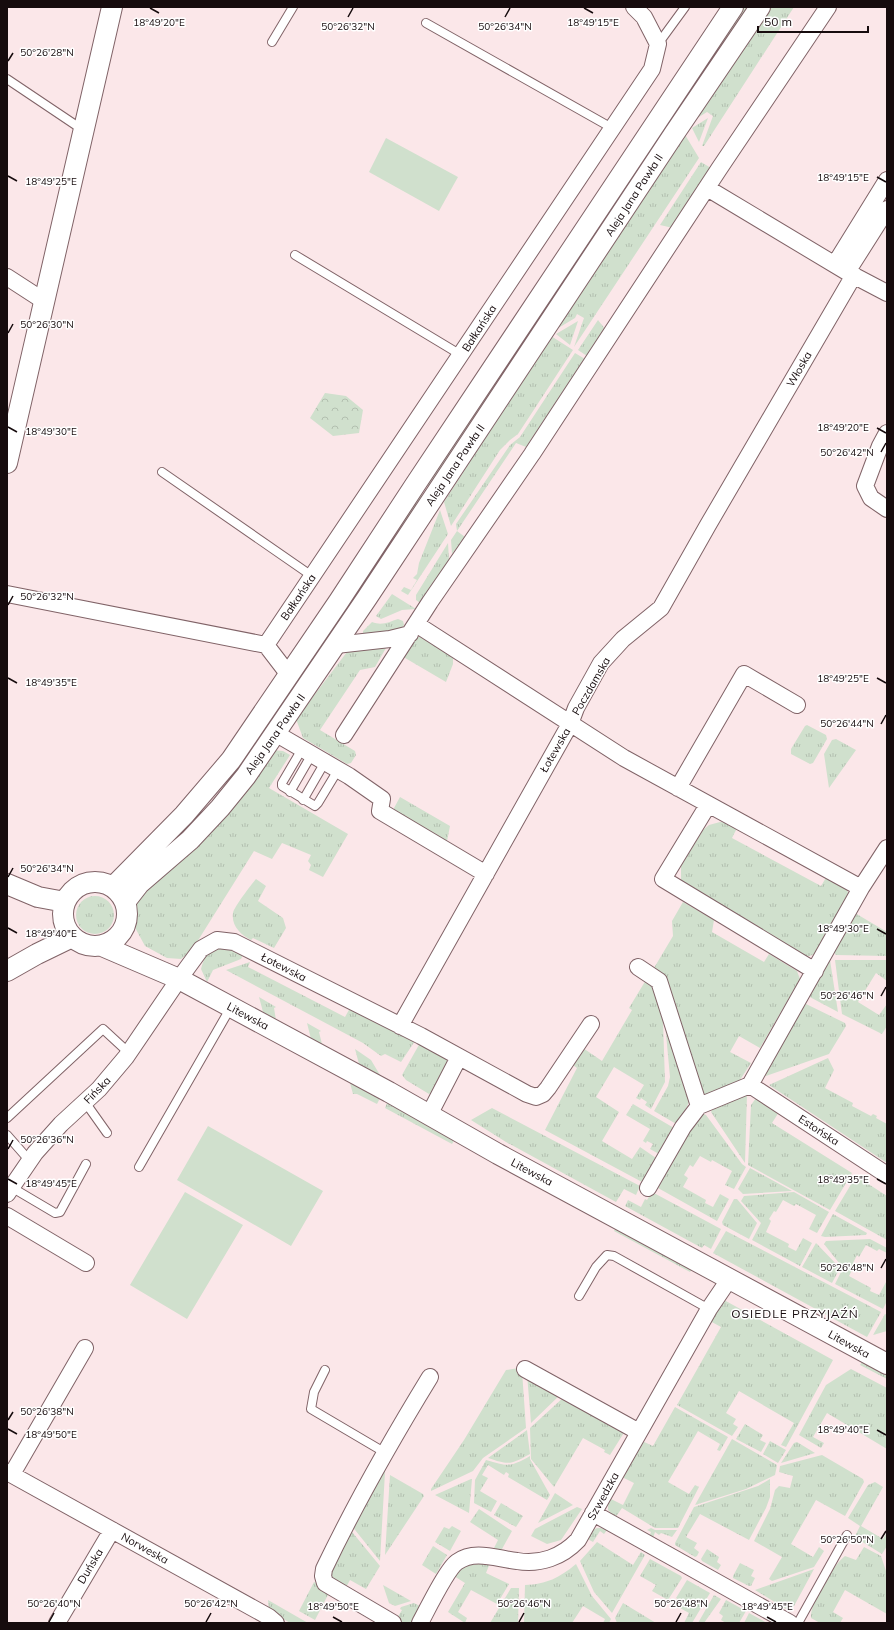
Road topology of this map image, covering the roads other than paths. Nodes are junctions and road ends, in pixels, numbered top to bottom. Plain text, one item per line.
1 (293, 7) edge
2 (634, 7) edge
3 (685, 7) edge
4 (733, 7) edge
5 (760, 7) edge
6 (828, 7) edge
7 (109, 9) edge
8 (426, 23) dead end
9 (272, 42) dead end
10 (658, 44) junction
11 (7, 79) edge
12 (612, 128) junction
13 (83, 130) junction
14 (887, 180) edge
15 (707, 188) junction
16 (887, 209) edge
17 (296, 255) dead end
18 (845, 270) junction
19 (7, 277) edge
20 (887, 293) edge
21 (44, 301) junction
22 (461, 355) junction
23 (887, 433) edge
24 (881, 461) edge
25 (744, 462) joint
26 (7, 463) edge
27 (162, 472) dead end
28 (887, 509) edge
29 (312, 576) junction
30 (7, 594) edge
31 (413, 629) junction
32 (266, 645) junction
33 (336, 645) junction
34 (289, 675) junction
35 (797, 705) dead end
36 (570, 724) junction
37 (275, 733) junction
38 (344, 735) dead end
39 (319, 759) junction
40 (678, 788) junction
41 (303, 800) junction
42 (708, 805) junction
43 (887, 848) edge
44 (486, 874) junction
45 (7, 884) edge
46 (861, 888) junction
47 (119, 894) junction
48 (65, 902) junction
49 (126, 922) junction
50 (72, 937) junction
51 (102, 946) junction
52 (638, 967) dead end
53 (7, 971) edge
54 (815, 971) junction
55 (179, 979) junction
56 (231, 1007) junction
57 (591, 1024) dead end
58 (400, 1026) junction
59 (129, 1053) junction
60 (459, 1057) junction
61 (750, 1085) junction
62 (85, 1102) junction
63 (699, 1106) junction
64 (429, 1115) junction
65 (7, 1118) edge
66 (107, 1133) dead end
67 (7, 1135) edge
68 (29, 1160) junction
69 (86, 1164) dead end
70 (139, 1167) dead end
71 (887, 1175) edge
72 (648, 1188) dead end
73 (9, 1190) edge
74 (7, 1216) edge
75 (86, 1263) dead end
76 (730, 1278) junction
77 (579, 1296) dead end
78 (709, 1309) junction
79 (85, 1348) dead end
80 (887, 1364) edge
81 (525, 1369) dead end
82 (325, 1370) dead end
83 (430, 1377) dead end
84 (639, 1432) junction
85 (384, 1452) junction
86 (9, 1473) edge
87 (593, 1513) junction
88 (112, 1530) junction
89 (847, 1535) dead end
90 (56, 1623) edge
91 (276, 1623) edge
92 (393, 1623) edge
93 (420, 1623) edge
94 (790, 1623) edge
95 (798, 1623) edge

1 - 9 lane
2 - 10 street
3 - 10 lane
4 - 34 street, Aleja Jana Pawła II
5 - 33 street, Aleja Jana Pawła II
6 - 15 street
7 - 13 street
8 - 12 lane
10 - 12 street, Bałkańska
11 - 13 lane
12 - 22 street, Bałkańska
13 - 21 street
14 - 18 street, Włoska
15 - 18 street
15 - 31 street
16 - 18 street, Włoska
17 - 22 lane
18 - 20 street
18 - 25 street, Włoska
19 - 21 street
21 - 26 street
22 - 29 street, Bałkańska
23 - 24 street
24 - 28 street
25 - 36 street, Poczdamska
27 - 29 lane
29 - 32 street, Bałkańska
30 - 32 street
31 - 33 street
31 - 36 street, Poczdamska
31 - 38 street
32 - 34 street
33 - 37 street, Aleja Jana Pawła II
34 - 47 street, Aleja Jana Pawła II
35 - 40 street
36 - 40 street, Łotewska
36 - 44 street, Łotewska
37 - 39 street
37 - 47 street, Aleja Jana Pawła II
39 - 41 lane
39 - 41 lane
39 - 41 lane
39 - 44 street
40 - 42 street, Łotewska
42 - 46 street, Łotewska
42 - 54 street
43 - 46 street
44 - 58 street, Łotewska
45 - 48 street
46 - 54 street
47 - 48 street
47 - 49 street
48 - 50 street
49 - 51 street
49 - 55 street, Litewska
50 - 51 street
50 - 53 street
51 - 55 street, Litewska
52 - 63 street
54 - 61 street
55 - 56 street, Litewska
55 - 58 street, Łotewska
55 - 59 street, Fińska
56 - 64 street, Litewska
56 - 70 lane
57 - 60 street, Łotewska
58 - 60 street, Łotewska
59 - 62 street, Fińska
59 - 65 lane
60 - 64 street
61 - 63 street
61 - 71 street, Estońska
62 - 66 lane
62 - 68 street, Fińska
63 - 72 street
64 - 76 street, Litewska
67 - 68 lane
68 - 73 street, Fińska
69 - 73 lane
74 - 75 street
76 - 78 street, Szwedzka
76 - 80 street, Litewska
77 - 78 lane
78 - 84 street, Szwedzka
79 - 86 street, Norweska
81 - 84 street
82 - 85 lane
83 - 85 street
84 - 87 street, Szwedzka
85 - 92 street
86 - 88 street, Norweska
87 - 93 street, Szwedzka
87 - 94 street
88 - 90 street, Duńska
88 - 91 street, Norweska
89 - 95 lane

